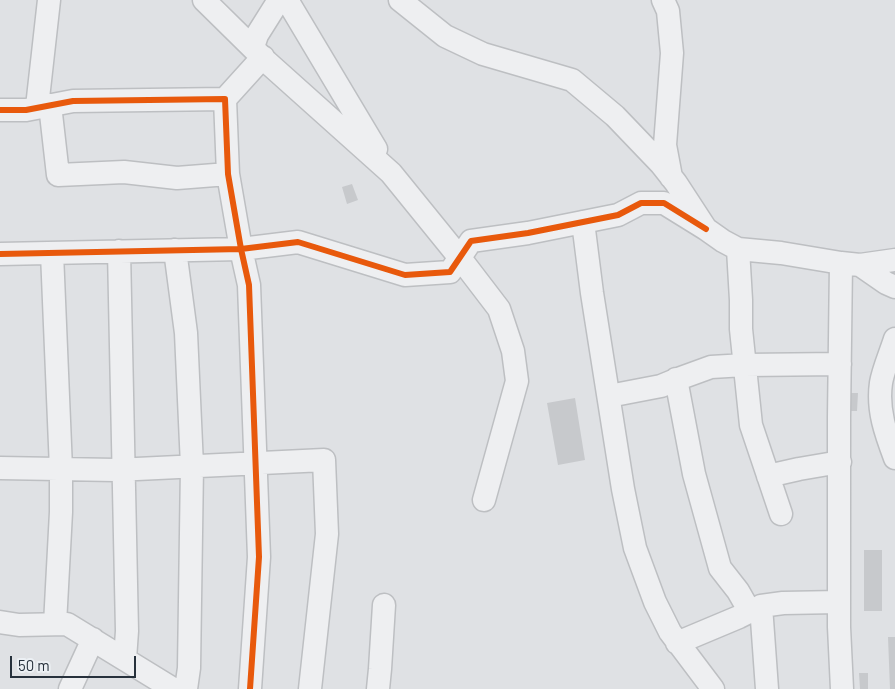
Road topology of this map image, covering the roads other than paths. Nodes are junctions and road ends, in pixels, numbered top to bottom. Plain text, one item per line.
1 (48, 0) edge
2 (204, 0) edge
3 (279, 0) edge
4 (286, 0) edge
5 (400, 0) edge
6 (663, 0) edge
7 (258, 52) junction
8 (225, 99) junction
9 (44, 106) junction
10 (0, 110) edge
11 (391, 173) junction
12 (228, 174) junction
13 (671, 177) junction
14 (584, 222) junction
15 (706, 229) junction
16 (241, 249) junction
17 (738, 249) junction
18 (175, 250) junction
19 (119, 251) junction
20 (52, 252) junction
21 (0, 254) edge
22 (460, 258) junction
23 (895, 260) edge
24 (851, 264) junction
25 (895, 287) edge
26 (895, 339) edge
27 (840, 364) junction
28 (745, 365) junction
29 (676, 380) junction
30 (609, 396) junction
31 (895, 458) edge
32 (840, 462) junction
33 (256, 463) junction
34 (192, 466) junction
35 (0, 468) edge
36 (61, 469) junction
37 (124, 469) junction
38 (768, 476) junction
39 (484, 500) dead end
40 (781, 514) dead end
41 (839, 602) junction
42 (384, 605) dead end
43 (755, 609) junction
44 (0, 622) edge
45 (55, 624) junction
46 (92, 639) junction
47 (677, 643) junction
48 (125, 658) junction
49 (149, 682) edge
50 (70, 689) edge
51 (173, 689) edge
52 (186, 689) edge
53 (250, 689) edge
54 (310, 689) edge
55 (378, 689) edge
56 (713, 689) edge
57 (768, 689) edge
58 (842, 689) edge

1 - 9 street
2 - 7 street
3 - 7 street
4 - 11 street
5 - 13 street
6 - 13 street
7 - 8 street
7 - 11 street
8 - 9 street
8 - 12 street
9 - 10 street
9 - 12 street
11 - 22 street
12 - 16 street
13 - 15 street
14 - 15 street
14 - 22 street
14 - 30 street
15 - 17 street
16 - 18 street
16 - 22 street
16 - 33 street
17 - 24 street
17 - 28 street
18 - 19 street
18 - 34 street
19 - 20 street
19 - 37 street
20 - 21 street
20 - 36 street
22 - 39 street
23 - 24 street
24 - 25 street
24 - 27 street
26 - 31 street
27 - 28 street
27 - 32 street
28 - 29 street
28 - 38 street
29 - 30 street
29 - 43 street
30 - 47 street
32 - 38 street
32 - 41 street
33 - 34 street
33 - 53 street
33 - 54 street
34 - 37 street
34 - 52 street
35 - 36 street
36 - 37 street
36 - 45 street
37 - 48 street
38 - 40 street
41 - 43 street
41 - 58 street
42 - 55 street
43 - 47 street
43 - 57 street
44 - 45 street
45 - 46 street
46 - 48 street
46 - 50 street
47 - 56 street
48 - 49 street
49 - 51 street

